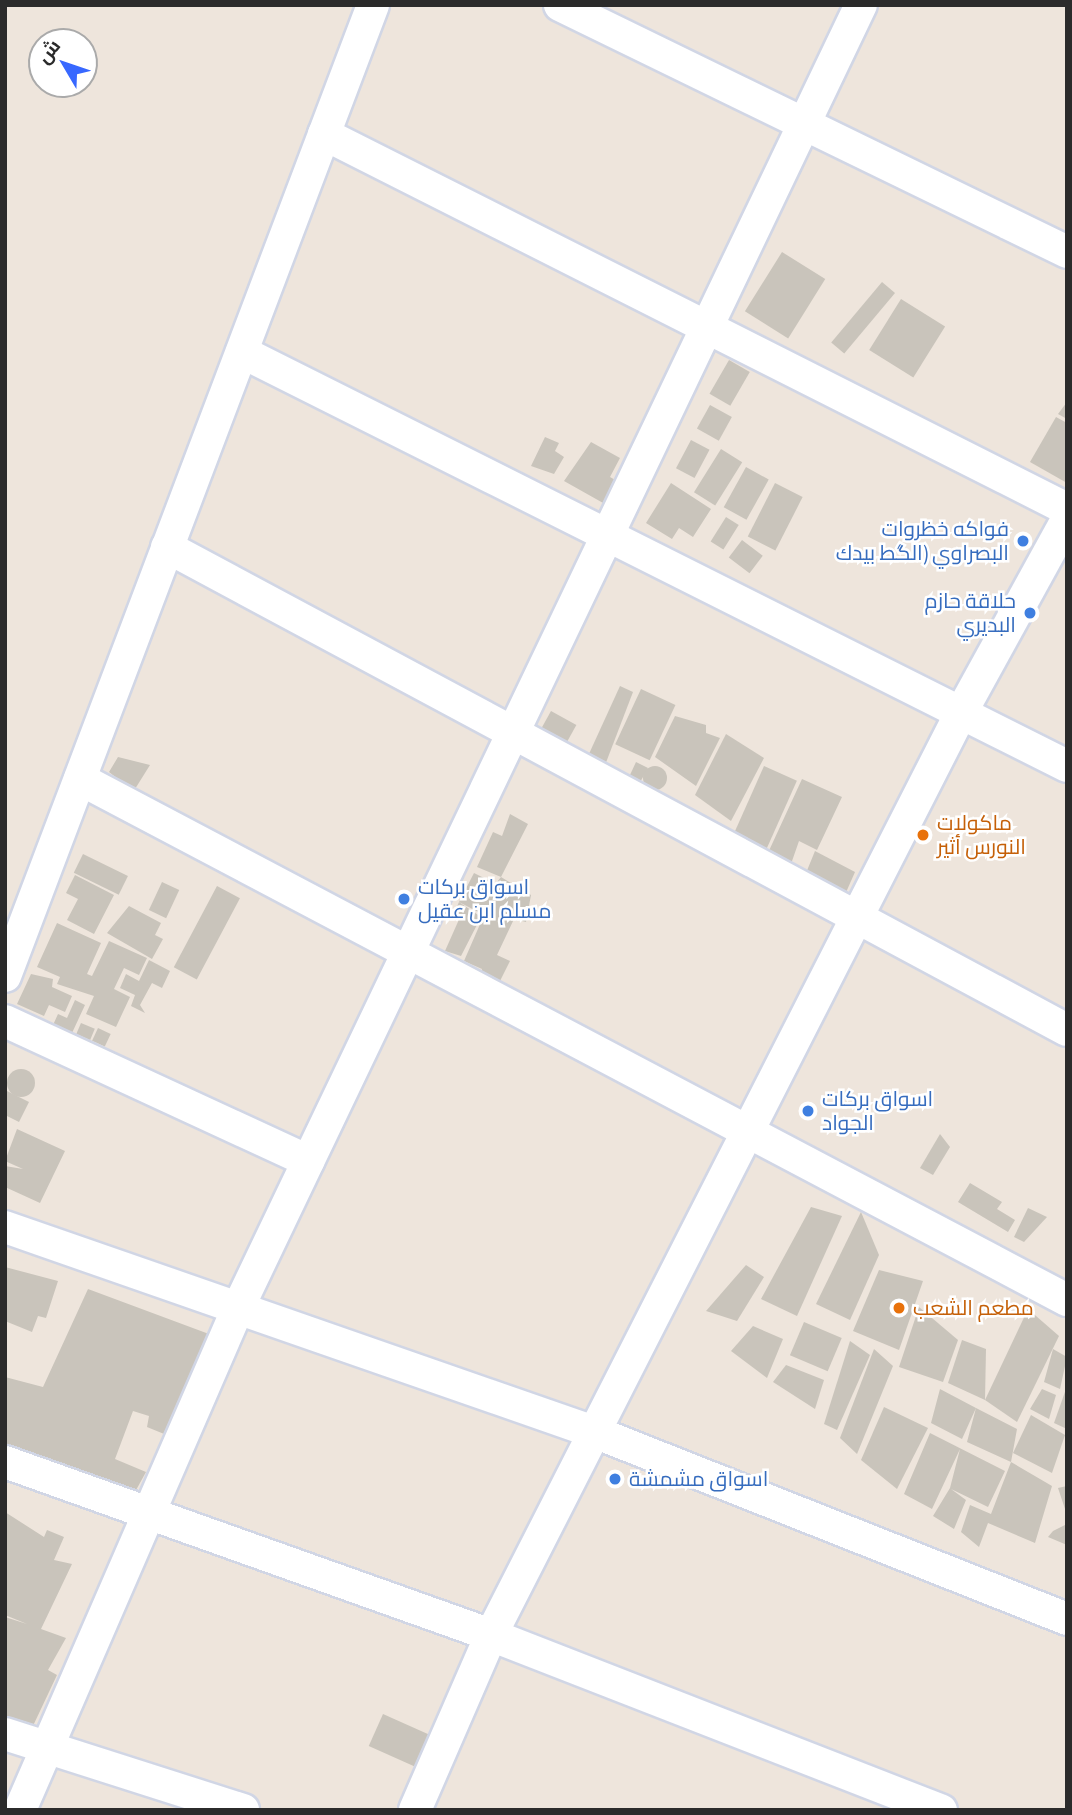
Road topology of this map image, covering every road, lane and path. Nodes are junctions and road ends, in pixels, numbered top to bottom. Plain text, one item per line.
1 (373, 5) edge
2 (560, 5) edge
3 (861, 5) edge
4 (804, 124) junction
5 (324, 134) junction
6 (1067, 252) edge
7 (707, 327) junction
8 (242, 352) junction
9 (1067, 509) edge
10 (1067, 520) edge
11 (608, 533) junction
12 (167, 547) junction
13 (963, 709) junction
14 (513, 733) junction
15 (1067, 766) edge
16 (80, 779) junction
17 (857, 917) junction
18 (408, 952) junction
19 (5, 976) edge
20 (5, 1021) edge
21 (1067, 1030) edge
22 (749, 1132) junction
23 (308, 1161) junction
24 (5, 1227) edge
25 (1067, 1300) edge
26 (238, 1308) junction
27 (597, 1433) junction
28 (5, 1462) edge
29 (147, 1512) junction
30 (1067, 1619) edge
31 (491, 1635) junction
32 (5, 1734) edge
33 (43, 1751) junction
34 (20, 1810) edge
35 (243, 1810) edge
36 (415, 1810) edge
37 (941, 1810) edge

1 - 5 street
2 - 4 street
3 - 4 street
4 - 6 street
4 - 7 street
5 - 7 street
5 - 8 street
7 - 9 street
7 - 11 street
8 - 11 street
8 - 12 street
10 - 13 street
11 - 13 street
11 - 14 street
12 - 14 street
12 - 16 street
13 - 15 street
13 - 17 street
14 - 17 street
14 - 18 street
16 - 18 street
16 - 19 street
17 - 21 street
17 - 22 street
18 - 22 street
18 - 23 street
20 - 23 street
22 - 25 street
22 - 27 street
23 - 26 street
24 - 26 street
26 - 27 street
26 - 29 street
27 - 30 street
27 - 31 street
28 - 29 street
29 - 31 street
29 - 33 street
31 - 36 street
31 - 37 street
32 - 33 street
33 - 34 street
33 - 35 street

